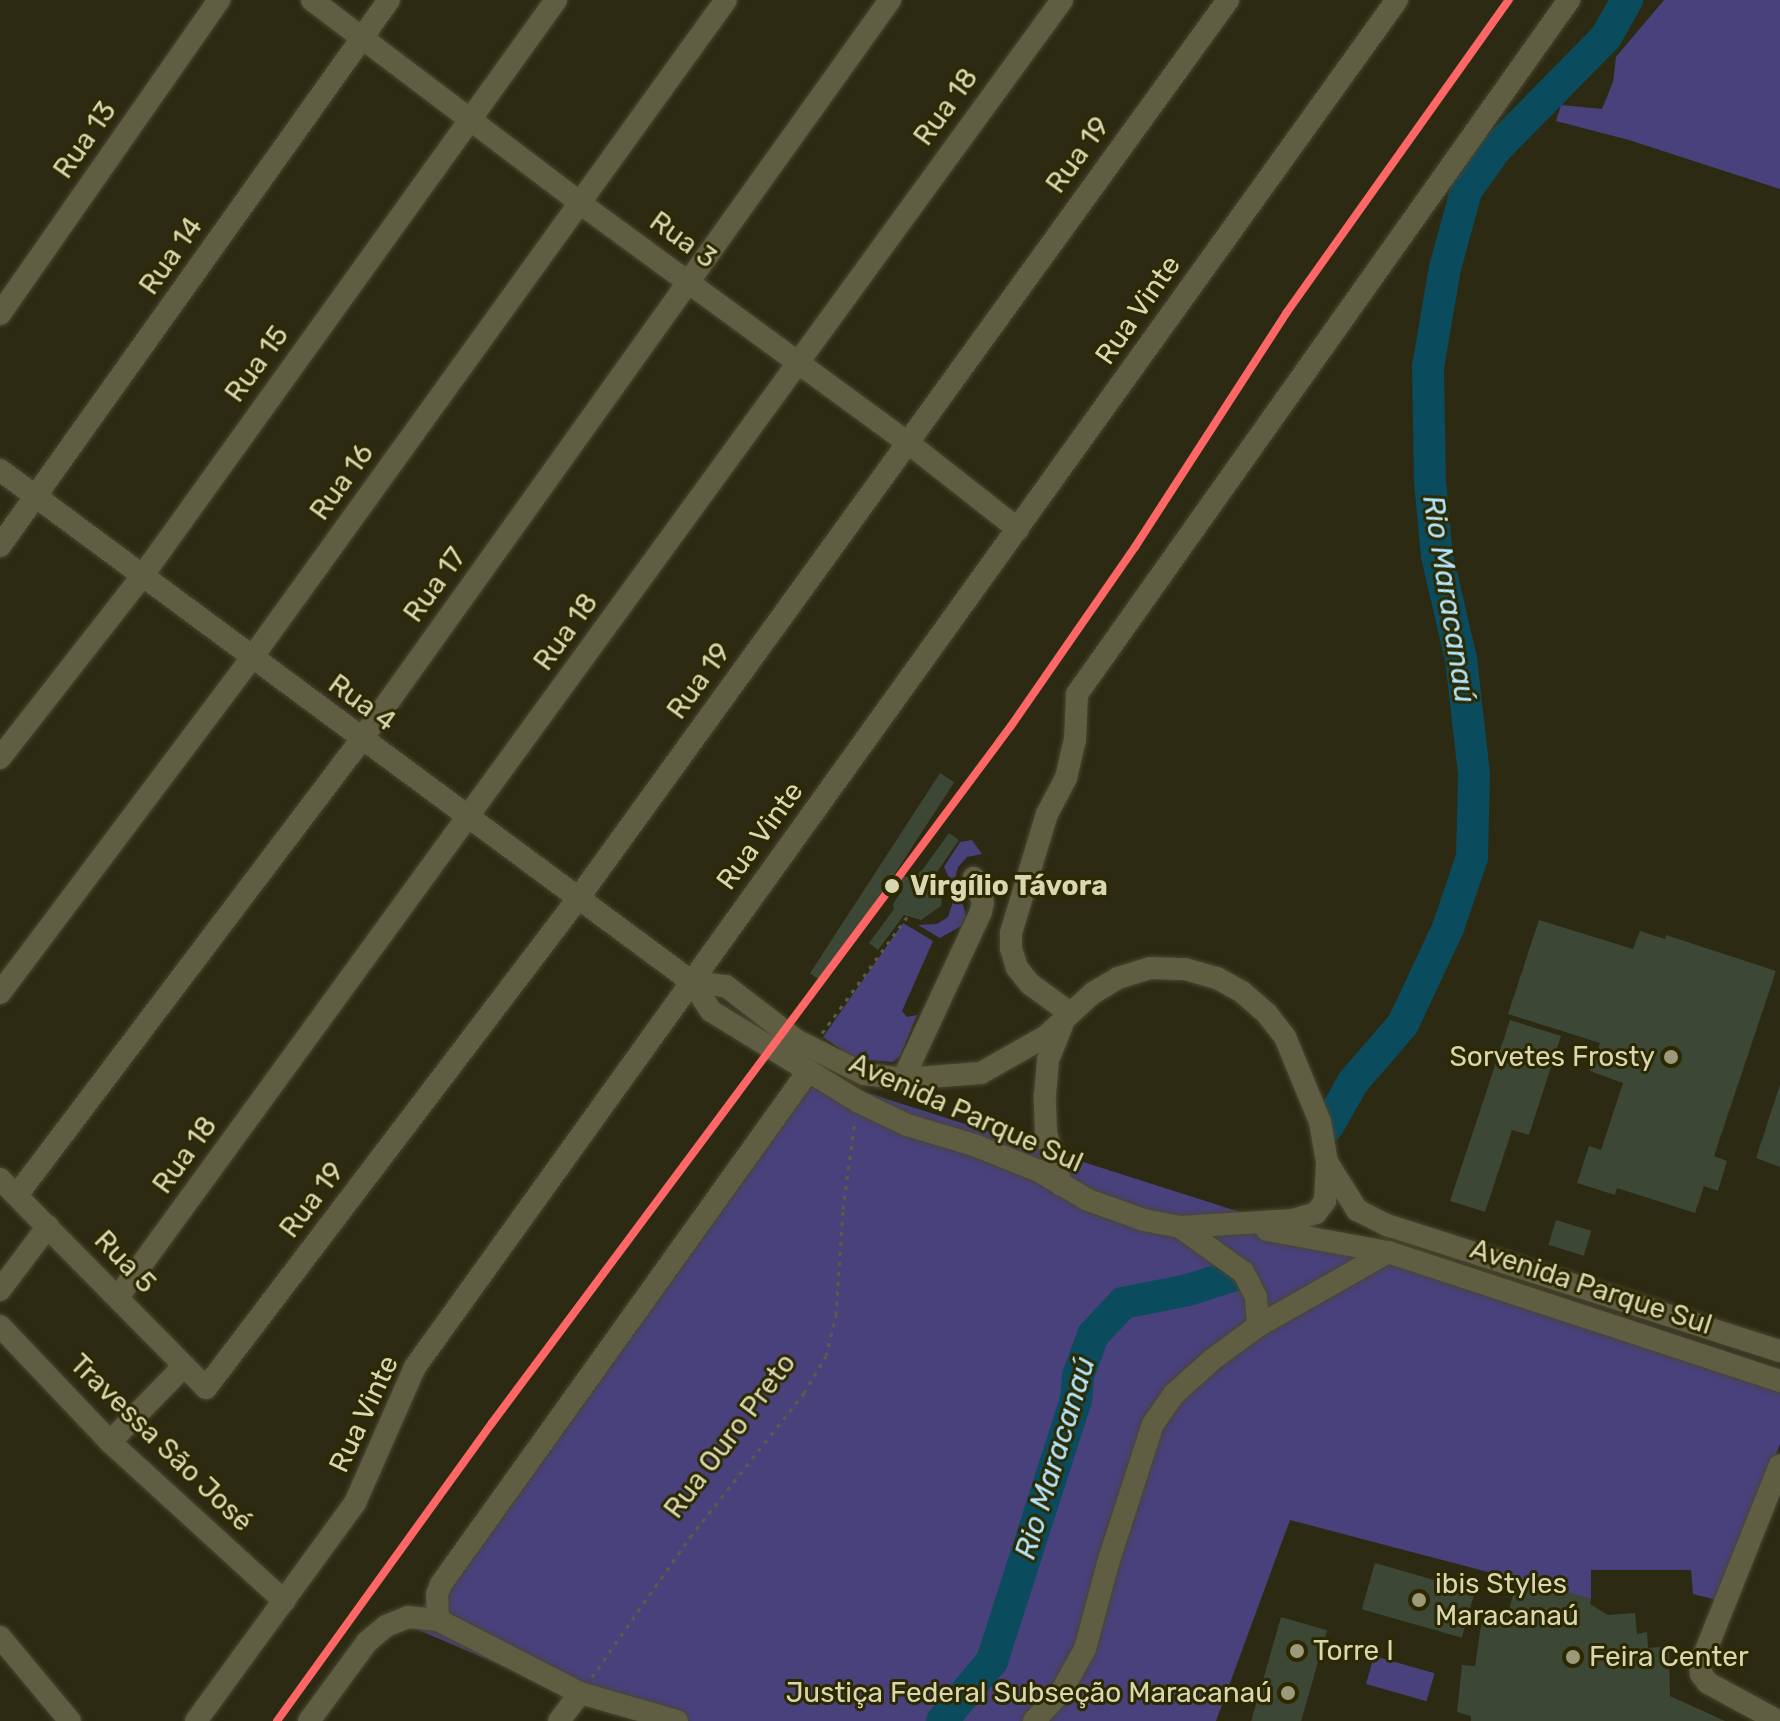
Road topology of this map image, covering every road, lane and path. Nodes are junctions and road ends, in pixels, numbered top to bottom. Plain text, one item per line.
1 (219, 0) edge
2 (312, 0) edge
3 (389, 0) edge
4 (556, 0) edge
5 (726, 0) edge
6 (890, 0) edge
7 (1062, 0) edge
8 (1228, 0) edge
9 (1397, 0) edge
10 (1569, 0) edge
11 (361, 39) junction
12 (469, 120) junction
13 (580, 203) junction
14 (689, 280) junction
15 (0, 314) edge
16 (797, 362) junction
17 (907, 442) junction
18 (0, 470) edge
19 (38, 497) junction
20 (1018, 529) junction
21 (0, 546) edge
22 (143, 575) junction
23 (251, 659) junction
24 (361, 740) junction
25 (0, 758) edge
26 (469, 819) junction
27 (974, 878) dead end
28 (577, 900) junction
29 (907, 917) dead end
30 (692, 982) junction
31 (0, 993) edge
32 (1068, 1014) junction
33 (828, 1025) dead end
34 (807, 1073) junction
35 (903, 1079) junction
36 (859, 1102) junction
37 (1327, 1162) junction
38 (0, 1179) edge
39 (1061, 1185) junction
40 (17, 1195) junction
41 (1243, 1225) junction
42 (48, 1226) junction
43 (1180, 1227) junction
44 (1388, 1252) junction
45 (0, 1290) edge
46 (118, 1297) junction
47 (0, 1326) edge
48 (1258, 1326) junction
49 (1780, 1351) edge
50 (184, 1366) junction
51 (1780, 1381) edge
52 (206, 1388) joint
53 (110, 1442) junction
54 (1780, 1465) edge
55 (284, 1601) junction
56 (438, 1620) junction
57 (0, 1637) edge
58 (580, 1693) junction
59 (70, 1721) edge
60 (196, 1721) edge
61 (309, 1721) edge
62 (559, 1721) edge
63 (677, 1721) edge
64 (1034, 1721) edge
65 (1778, 1721) edge

1 - 15 street, Rua 13
2 - 11 street, Rua 3
3 - 11 street, Rua 14
4 - 12 street, Rua 15
5 - 13 street, Rua 16
6 - 14 street, Rua 17
7 - 16 street, Rua 18
8 - 17 street, Rua 19
9 - 20 street, Rua Vinte
10 - 32 street
11 - 12 street, Rua 3
11 - 19 street, Rua 14
12 - 13 street, Rua 3
12 - 22 street, Rua 15
13 - 14 street, Rua 3
13 - 23 street, Rua 16
14 - 16 street, Rua 3
14 - 24 street, Rua 17
16 - 17 street, Rua 3
16 - 26 street, Rua 18
17 - 20 street, Rua 3
17 - 28 street, Rua 19
18 - 19 street, Rua 4
19 - 21 street, Rua 14
19 - 22 street, Rua 4
20 - 30 street, Rua Vinte
22 - 23 street, Rua 4
22 - 25 street, Rua 15
23 - 24 street, Rua 4
23 - 31 street, Rua 16
24 - 26 street, Rua 4
24 - 40 street, Rua 17
26 - 28 street, Rua 4
26 - 46 street, Rua 18
27 - 35 street
28 - 30 street, Rua 4
28 - 52 street, Rua 19
29 - 33 path
30 - 34 street, Avenida Parque Sul
30 - 35 street, Avenida Parque Sul
30 - 55 street, Rua Vinte
32 - 35 street, Avenida Parque Sul
32 - 37 street, Avenida Parque Sul
32 - 39 street
34 - 36 street, Avenida Parque Sul
34 - 56 street
36 - 39 street, Avenida Parque Sul
36 - 58 path, Rua Ouro Preto
37 - 41 street, Avenida Parque Sul
37 - 49 street, Avenida Parque Sul
38 - 40 street, Rua 5
39 - 43 street, Avenida Parque Sul
40 - 42 street, Rua 5
41 - 43 street, Avenida Parque Sul
41 - 44 street, Avenida Parque Sul
42 - 45 street
42 - 46 street, Rua 5
43 - 48 street
44 - 48 street
44 - 51 street, Avenida Parque Sul
46 - 50 street, Rua 5
47 - 53 street, Travessa São José
48 - 64 street
50 - 52 street, Rua 5
50 - 53 street
53 - 55 street, Travessa São José
54 - 65 street
55 - 60 street, Rua Vinte
56 - 58 street
56 - 61 street
57 - 59 street
58 - 62 street
58 - 63 street

